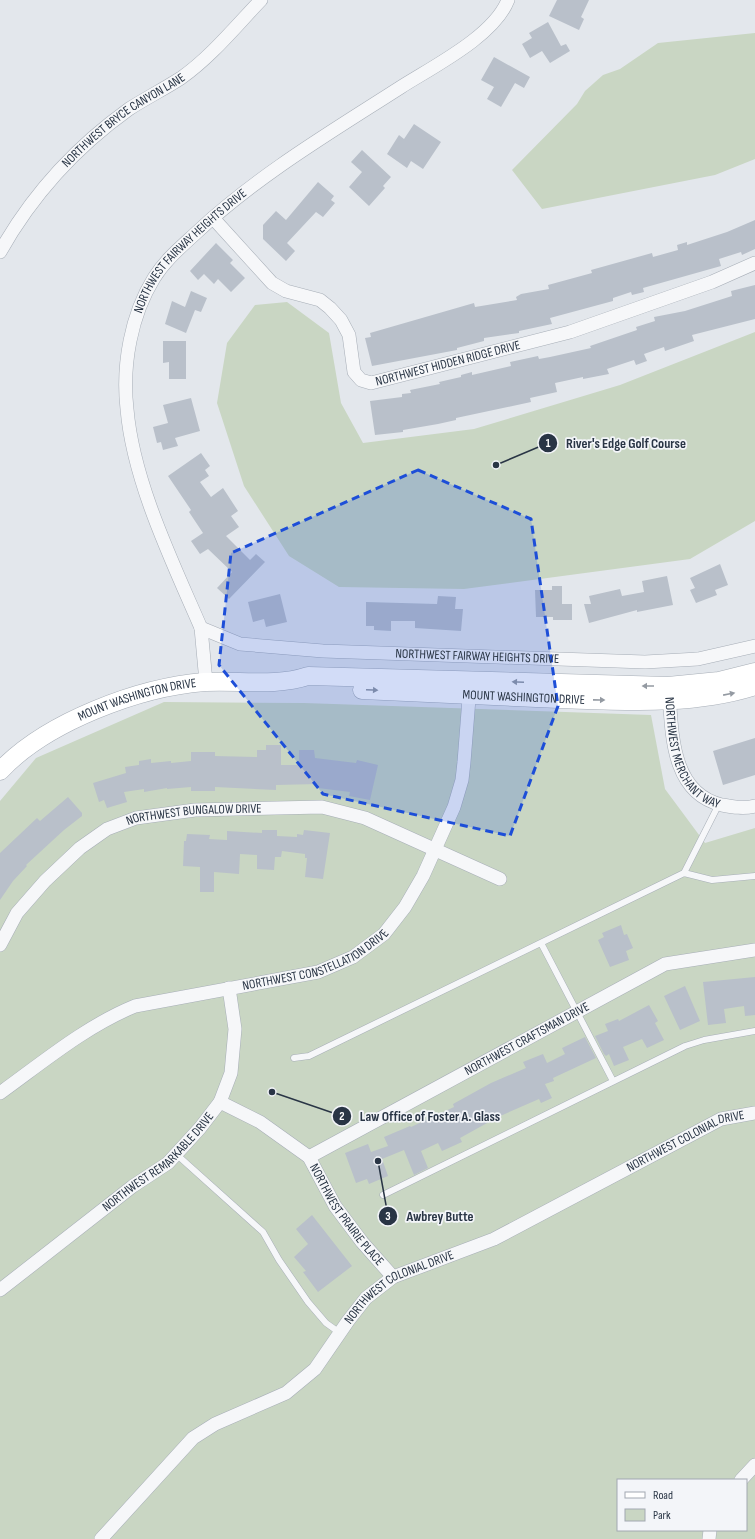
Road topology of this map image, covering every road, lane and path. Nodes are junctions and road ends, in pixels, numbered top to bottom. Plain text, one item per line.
1 (262, 0) edge
2 (508, 0) edge
3 (213, 218) junction
4 (0, 252) edge
5 (755, 263) edge
6 (201, 628) junction
7 (755, 646) edge
8 (755, 672) edge
9 (206, 682) junction
10 (755, 686) edge
11 (470, 688) junction
12 (669, 693) junction
13 (2, 766) edge
14 (719, 804) junction
15 (755, 806) edge
16 (435, 850) junction
17 (684, 873) junction
18 (755, 876) edge
19 (500, 879) dead end
20 (541, 943) junction
21 (0, 945) edge
22 (755, 950) edge
23 (229, 988) junction
24 (577, 1012) junction
25 (755, 1031) edge
26 (294, 1058) dead end
27 (613, 1082) junction
28 (0, 1093) edge
29 (220, 1102) junction
30 (755, 1113) edge
31 (176, 1154) junction
32 (309, 1157) junction
33 (383, 1195) dead end
34 (393, 1277) junction
35 (0, 1290) edge
36 (340, 1333) junction
37 (755, 1465) edge
38 (742, 1479) edge
39 (101, 1539) edge

1 - 4 street, NORTHWEST BRYCE CANYON LANE
2 - 3 street, NORTHWEST FAIRWAY HEIGHTS DRIVE
3 - 5 street, NORTHWEST HIDDEN RIDGE DRIVE
3 - 6 street, NORTHWEST FAIRWAY HEIGHTS DRIVE
6 - 7 street, NORTHWEST FAIRWAY HEIGHTS DRIVE
6 - 9 street, NORTHWEST FAIRWAY HEIGHTS DRIVE
8 - 12 main road, MOUNT WASHINGTON DRIVE
9 - 11 main road, MOUNT WASHINGTON DRIVE
9 - 13 main road, MOUNT WASHINGTON DRIVE
12 -> 10 main road, MOUNT WASHINGTON DRIVE
11 - 12 main road, MOUNT WASHINGTON DRIVE
11 - 16 street, NORTHWEST CONSTELLATION DRIVE
12 - 14 street, NORTHWEST MERCHANT WAY
14 - 15 street, NORTHWEST MERCHANT WAY
14 - 17 lane
16 - 19 street, NORTHWEST BUNGALOW DRIVE
16 - 21 street, NORTHWEST BUNGALOW DRIVE
16 - 23 street, NORTHWEST CONSTELLATION DRIVE
17 - 18 lane
17 - 20 lane
20 - 24 lane
20 - 26 lane
22 - 24 street, NORTHWEST CRAFTSMAN DRIVE
23 - 28 street, NORTHWEST CONSTELLATION DRIVE
23 - 29 street, NORTHWEST REMARKABLE DRIVE
24 - 27 lane
24 - 32 street, NORTHWEST CRAFTSMAN DRIVE
25 - 27 lane
27 - 33 lane
29 - 31 street, NORTHWEST REMARKABLE DRIVE
29 - 32 street, NORTHWEST PRAIRIE PLACE
30 - 34 street, NORTHWEST COLONIAL DRIVE
31 - 35 street, NORTHWEST REMARKABLE DRIVE
31 - 36 lane
32 - 34 street, NORTHWEST PRAIRIE PLACE
34 - 36 street, NORTHWEST COLONIAL DRIVE
36 - 39 street, NORTHWEST COLONIAL DRIVE
37 - 38 street

